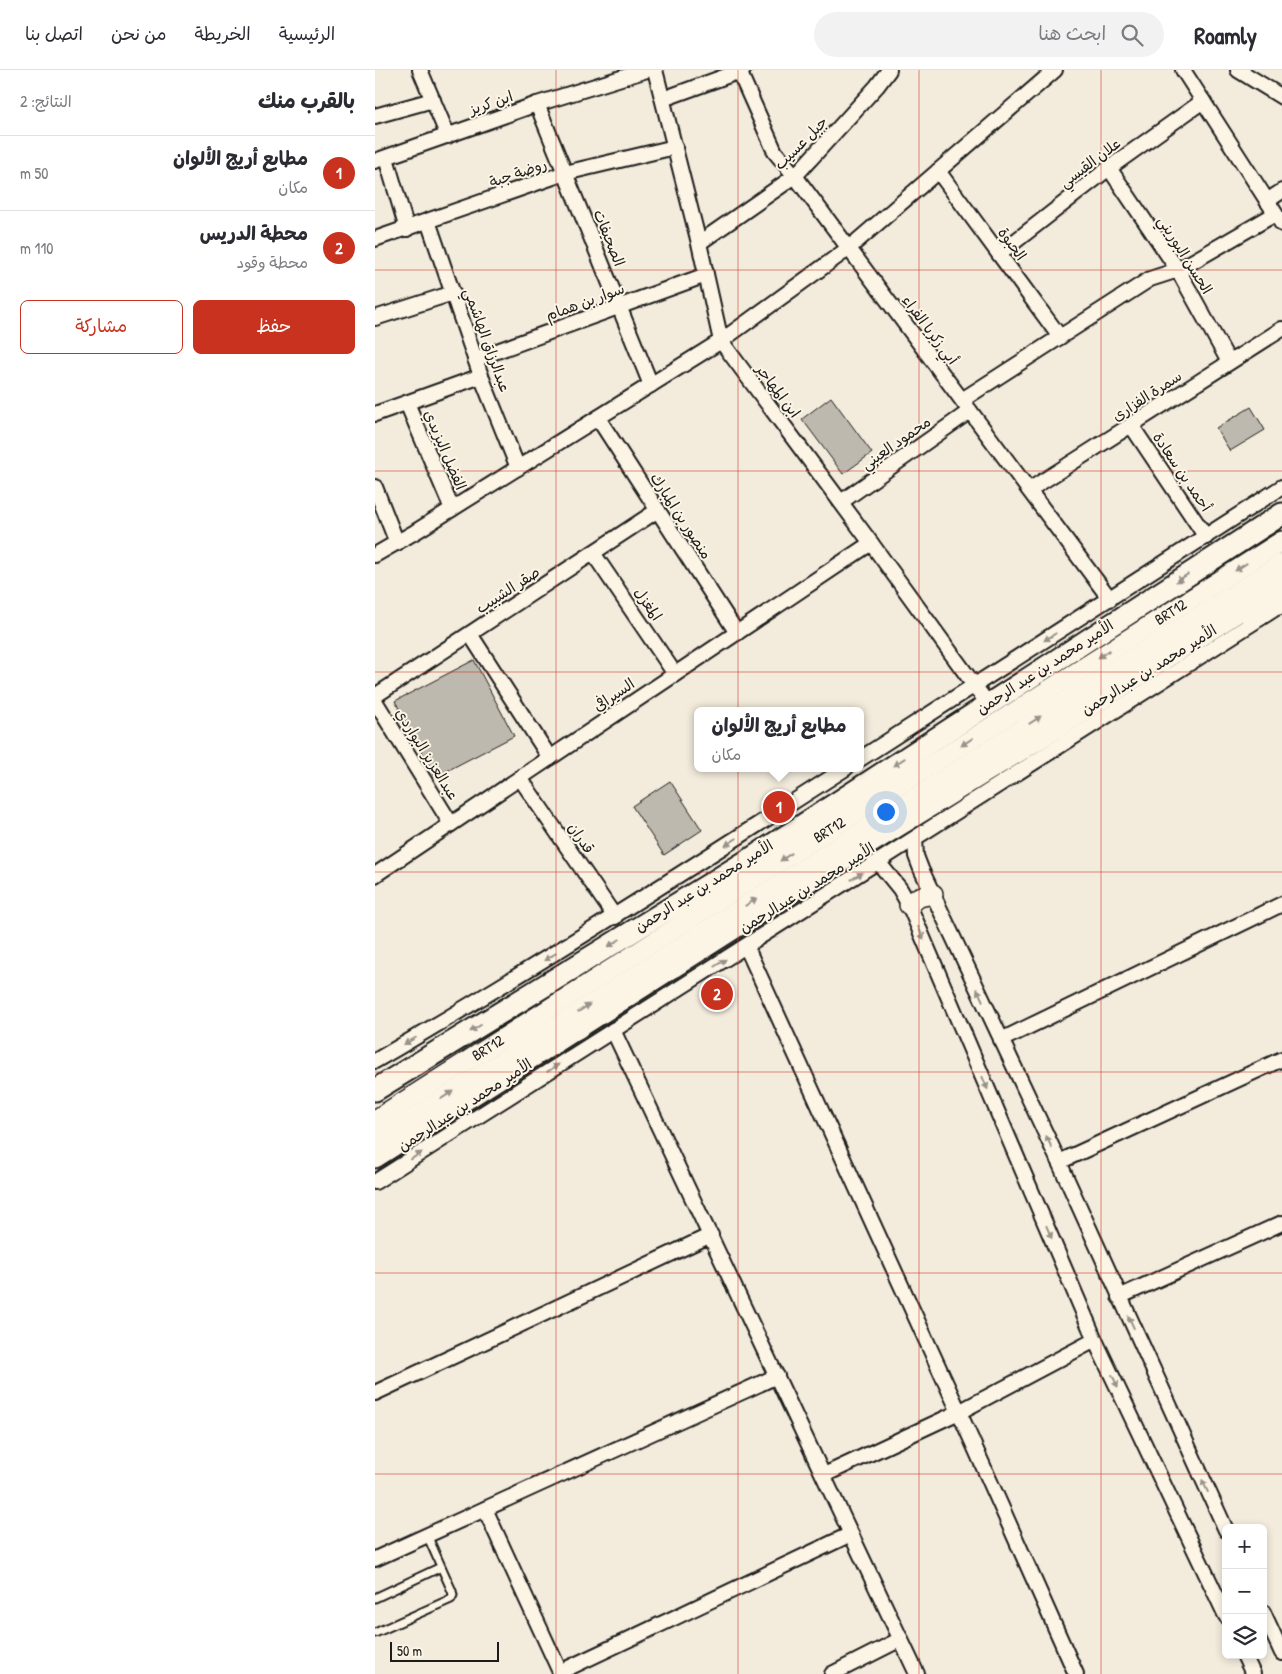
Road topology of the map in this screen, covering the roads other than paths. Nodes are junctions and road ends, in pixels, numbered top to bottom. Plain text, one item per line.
1 (420, 70) edge
2 (647, 70) edge
3 (655, 70) edge
4 (889, 70) edge
5 (1055, 70) edge
6 (1183, 70) edge
7 (1237, 70) edge
8 (741, 71) edge
9 (1282, 97) edge
10 (663, 99) junction
11 (433, 100) junction
12 (1203, 101) junction
13 (537, 104) junction
14 (375, 116) edge
15 (448, 136) junction
16 (675, 146) junction
17 (380, 160) edge
18 (1109, 168) junction
19 (938, 171) junction
20 (565, 173) junction
21 (795, 176) junction
22 (1282, 191) edge
23 (1267, 201) junction
24 (1279, 219) edge
25 (428, 221) junction
26 (407, 229) junction
27 (375, 239) edge
28 (699, 243) junction
29 (849, 248) junction
30 (999, 254) junction
31 (1178, 270) junction
32 (706, 275) junction
33 (453, 293) junction
34 (619, 307) junction
35 (375, 318) edge
36 (1282, 329) edge
37 (1061, 337) junction
38 (721, 341) junction
39 (475, 359) junction
40 (1229, 362) junction
41 (481, 376) junction
42 (651, 385) junction
43 (407, 403) junction
44 (966, 406) junction
45 (375, 414) edge
46 (598, 418) junction
47 (1131, 425) junction
48 (517, 468) junction
49 (375, 487) edge
50 (1282, 487) edge
51 (1029, 490) junction
52 (841, 502) junction
53 (452, 509) junction
54 (658, 510) junction
55 (1282, 514) edge
56 (1206, 537) junction
57 (1282, 541) edge
58 (397, 542) junction
59 (871, 542) junction
60 (593, 553) junction
61 (375, 555) edge
62 (1282, 562) edge
63 (1282, 583) edge
64 (1110, 599) junction
65 (1282, 604) edge
66 (1227, 617) junction
67 (737, 633) junction
68 (470, 634) junction
69 (675, 674) junction
70 (974, 686) junction
71 (375, 696) edge
72 (375, 700) edge
73 (988, 704) junction
74 (1060, 735) junction
75 (864, 756) edge
76 (550, 758) junction
77 (840, 772) edge
78 (520, 778) junction
79 (451, 824) junction
80 (915, 839) junction
81 (878, 862) junction
82 (375, 875) edge
83 (933, 894) junction
84 (1282, 904) edge
85 (909, 905) junction
86 (615, 917) junction
87 (746, 946) junction
88 (613, 1030) junction
89 (1001, 1040) junction
90 (1282, 1059) edge
91 (375, 1061) edge
92 (375, 1090) edge
93 (375, 1120) edge
94 (375, 1138) edge
95 (375, 1157) edge
96 (1059, 1162) junction
97 (375, 1182) edge
98 (1282, 1223) edge
99 (711, 1234) junction
100 (1119, 1297) junction
101 (1095, 1340) junction
102 (777, 1376) junction
103 (375, 1393) edge
104 (959, 1412) junction
105 (824, 1475) junction
106 (485, 1509) junction
107 (1223, 1524) edge
108 (851, 1534) junction
109 (427, 1535) junction
110 (375, 1559) edge
111 (441, 1567) junction
112 (375, 1598) edge
113 (1225, 1614) edge
114 (1264, 1614) edge
115 (375, 1633) edge
116 (901, 1639) junction
117 (1282, 1653) edge
118 (1246, 1659) edge
119 (560, 1673) edge
120 (833, 1674) edge
121 (917, 1674) edge
122 (1076, 1674) edge
123 (1253, 1674) edge

1 - 11 street
2 - 13 street, ابن كريز
3 - 10 street, ابن المهاجر
4 - 21 street, جبل عسيب
5 - 19 street
6 - 12 street
7 - 9 street
8 - 10 street
8 - 21 street, أبي زكريا الفراء
10 - 16 street, ابن المهاجر
11 - 14 street
11 - 15 street
12 - 18 street, علان القيسي
12 - 23 street
13 - 15 street, ابن كريز
13 - 20 street, الصحيفات
15 - 17 street, ابن كريز
16 - 20 street, روضة جبة
16 - 28 street, ابن المهاجر
17 - 26 street
18 - 30 street, علان القيسي
18 - 31 street, الحسن البوريني
19 - 29 street
19 - 30 street, الحبوة
20 - 25 street, روضة جبة
20 - 34 street, الصحيفات
21 - 28 street, جبل عسيب
21 - 29 street, أبي زكريا الفراء
22 - 23 street
23 - 24 street
24 - 31 street, محمود العيني
25 - 26 street, روضة جبة
25 - 33 street, عبدالرزاق الهاشمي
26 - 27 street, روضة جبة
28 - 32 street, ابن المهاجر
29 - 38 street
29 - 44 street, أبي زكريا الفراء
30 - 37 street, الحبوة
31 - 37 street, محمود العيني
31 - 40 street, الحسن البوريني
32 - 34 street, سوار بن همام
32 - 38 street, ابن المهاجر
33 - 35 street
33 - 39 street, عبدالرزاق الهاشمي
34 - 39 street, سوار بن همام
34 - 42 street, الصحيفات
36 - 40 street, سمرة الفزارى
37 - 44 street, محمود العيني
38 - 42 street
38 - 52 street, ابن المهاجر
39 - 41 street, عبدالرزاق الهاشمي
40 - 47 street, سمرة الفزارى
41 - 43 street
41 - 48 street, عبدالرزاق الهاشمي
42 - 46 street
43 - 45 street
43 - 53 street, الفضل اليزيدي
44 - 51 street, أبي زكريا الفراء
44 - 52 street, محمود العيني
46 - 48 street
46 - 54 street, منصور بن المبارك
47 - 51 street, سمرة الفزارى
47 - 56 street, أحمد بن سعادة
48 - 53 street
49 - 58 street
50 - 56 street
51 - 64 street, أبي زكريا الفراء
52 - 59 street, ابن المهاجر
53 - 58 street
54 - 60 street, صقر الشبيب
54 - 67 street, منصور بن المبارك
55 -> 73 main road, الأمير محمد بن عبد الرحمن
56 - 64 street
57 -> 93 main road, BRT12
58 - 61 street
59 - 67 street, السيرافي
59 - 70 street, ابن المهاجر
60 - 68 street, صقر الشبيب
60 - 69 street, المغزل
94 -> 62 main road, BRT12
63 - 66 main road
64 -> 70 street
65 - 66 main road
65 - 74 street, الأمير محمد بن عبدالرحمن
66 - 74 main road
67 - 69 street, السيرافي
68 - 71 street, صقر الشبيب
68 - 76 street
69 - 76 street, السيرافي
70 - 73 street, ابن المهاجر
70 - 75 street
72 - 79 street, عبدالعزيز البواردي
73 -> 92 main road, الأمير محمد بن عبد الرحمن
74 - 80 street, الأمير محمد بن عبدالرحمن
74 - 95 main road
76 - 78 street, السيرافي
77 -> 86 street
78 - 79 street, السيرافي
78 - 86 street, قدران
79 - 82 street, السيرافي
80 - 81 street, الأمير محمد بن عبدالرحمن
80 - 83 street
81 - 85 street
87 -> 81 street, الأمير محمد بن عبدالرحمن
83 - 85 main road
89 -> 83 street
84 - 89 street
85 -> 101 street
86 -> 91 street
88 -> 87 street, الأمير محمد بن عبدالرحمن
87 - 104 street
97 -> 88 street, الأمير محمد بن عبدالرحمن
88 - 99 street
96 -> 89 street
90 - 96 street
96 - 100 street
98 - 100 street
99 - 102 street
99 - 103 street
107 -> 100 street
101 - 104 street
101 -> 113 street
102 - 105 street
102 - 106 street
104 - 105 street
104 - 122 street
105 - 108 street
106 - 109 street
106 - 119 street
108 - 116 street
108 - 119 street
109 - 110 street
109 - 111 lane
111 - 112 lane
111 - 115 lane
114 - 117 street
116 - 120 street
116 - 121 street
118 - 123 street

